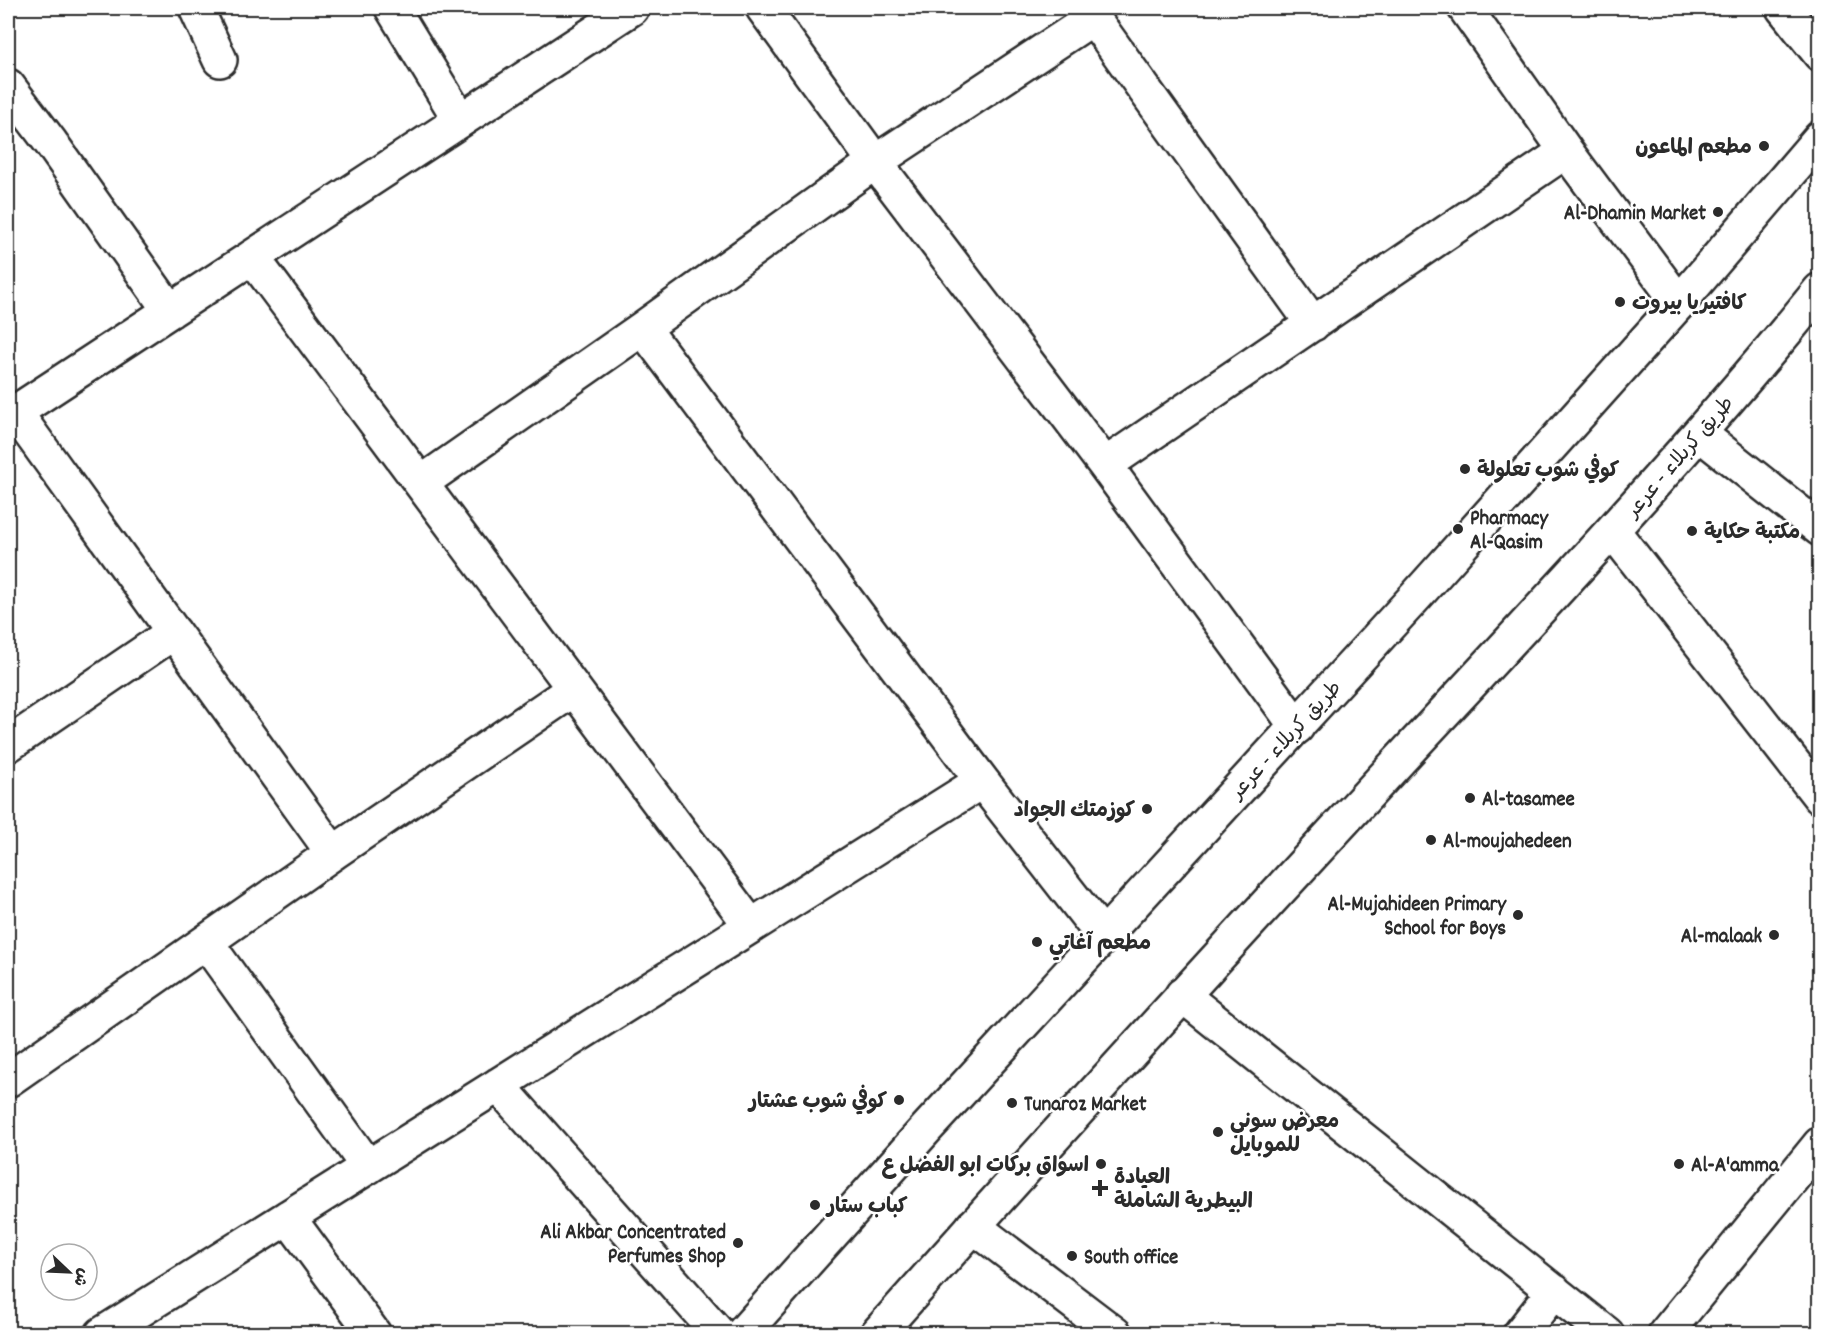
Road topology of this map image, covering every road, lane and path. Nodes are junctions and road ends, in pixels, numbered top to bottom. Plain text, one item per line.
1 (196, 8) edge
2 (392, 8) edge
3 (632, 8) edge
4 (763, 8) edge
5 (1465, 8) edge
6 (1783, 8) edge
7 (1089, 13) edge
8 (1820, 54) edge
9 (220, 60) dead end
10 (13, 102) edge
11 (460, 120) junction
12 (1820, 138) edge
13 (1566, 151) junction
14 (874, 162) junction
15 (252, 257) junction
16 (1820, 290) edge
17 (1679, 303) junction
18 (170, 310) junction
19 (1313, 324) junction
20 (643, 328) junction
21 (11, 415) edge
22 (1700, 434) junction
23 (1105, 465) junction
24 (421, 483) junction
25 (1820, 529) edge
26 (1612, 531) junction
27 (174, 632) junction
28 (574, 688) junction
29 (1297, 727) junction
30 (8, 745) edge
31 (982, 781) junction
32 (1820, 797) edge
33 (333, 853) junction
34 (751, 926) junction
35 (1103, 936) junction
36 (206, 942) junction
37 (1182, 995) junction
38 (8, 1080) edge
39 (498, 1085) junction
40 (1820, 1144) edge
41 (368, 1167) junction
42 (288, 1217) junction
43 (973, 1226) junction
44 (1554, 1291) junction
45 (102, 1334) edge
46 (374, 1334) edge
47 (718, 1334) edge
48 (742, 1334) edge
49 (877, 1334) edge
50 (1115, 1334) edge
51 (1520, 1334) edge
52 (1607, 1334) edge
53 (1665, 1334) edge

1 - 9 street
2 - 11 street
3 - 11 street
4 - 14 street
5 - 13 street
6 - 8 street
7 - 14 street
7 - 19 street
10 - 18 street
11 - 15 street
12 - 17 street, طريق كربلاء - عرعر
13 - 17 street
13 - 19 street
14 - 20 street
14 - 23 street
15 - 18 street
15 - 24 street
16 - 22 street, طريق كربلاء - عرعر
17 - 29 street, طريق كربلاء - عرعر
18 - 21 street
19 - 23 street
20 - 24 street
20 - 31 street
21 - 27 street
22 - 25 street
22 - 26 street, طريق كربلاء - عرعر
23 - 29 street
24 - 28 street
26 - 32 street
26 - 37 street, طريق كربلاء - عرعر
27 - 30 street
27 - 33 street
28 - 33 street
28 - 34 street
29 - 35 street, طريق كربلاء - عرعر
31 - 34 street
31 - 35 street
33 - 36 street
34 - 39 street
35 - 48 street, طريق كربلاء - عرعر
36 - 38 street
36 - 41 street
37 - 43 street, طريق كربلاء - عرعر
37 - 44 street
39 - 41 street
39 - 47 street
40 - 53 street
41 - 42 street
42 - 45 street
42 - 46 street
43 - 49 street, طريق كربلاء - عرعر
43 - 50 street
44 - 51 street
44 - 52 street

